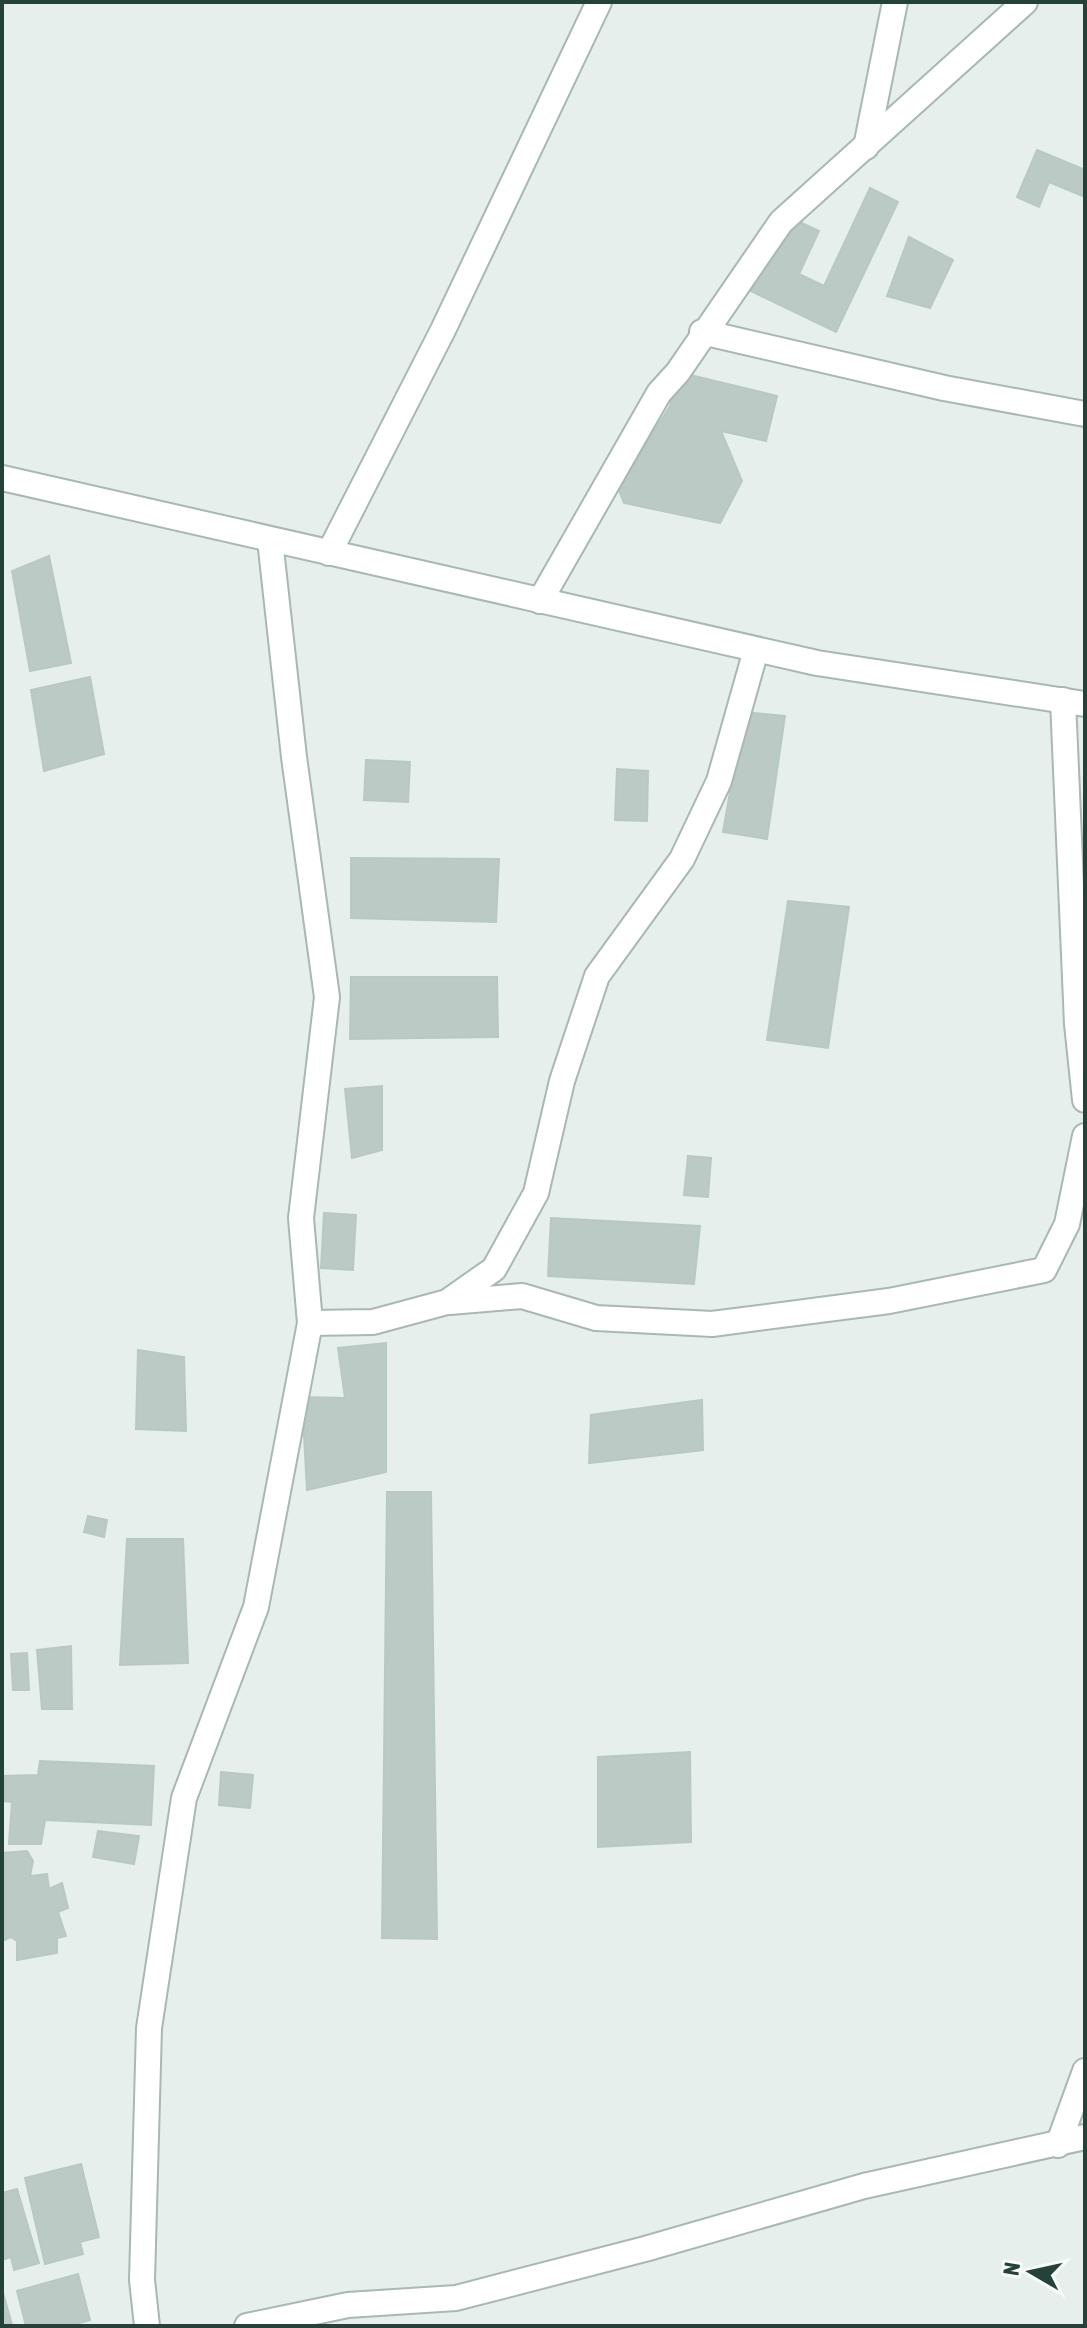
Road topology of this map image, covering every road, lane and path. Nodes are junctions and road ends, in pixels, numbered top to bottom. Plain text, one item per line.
1 (599, 2) edge
2 (895, 2) edge
3 (1025, 2) edge
4 (866, 147) junction
5 (702, 332) junction
6 (1085, 414) edge
7 (2, 478) edge
8 (270, 540) junction
9 (329, 553) junction
10 (540, 601) junction
11 (756, 650) junction
12 (1074, 702) edge
13 (1085, 1100) edge
14 (1085, 1136) edge
15 (447, 1302) junction
16 (310, 1323) junction
17 (1085, 2071) edge
18 (1085, 2137) edge
19 (1058, 2145) junction
20 (147, 2326) edge
21 (247, 2326) edge

1 - 9 street
2 - 4 street
3 - 4 street
4 - 5 street
5 - 6 street
5 - 10 street
7 - 8 street
8 - 9 street
8 - 16 street
9 - 10 street
10 - 11 street
11 - 12 street
11 - 15 street
12 - 13 street
14 - 15 street
15 - 16 street
16 - 20 street
17 - 19 street
18 - 19 street
19 - 21 street

